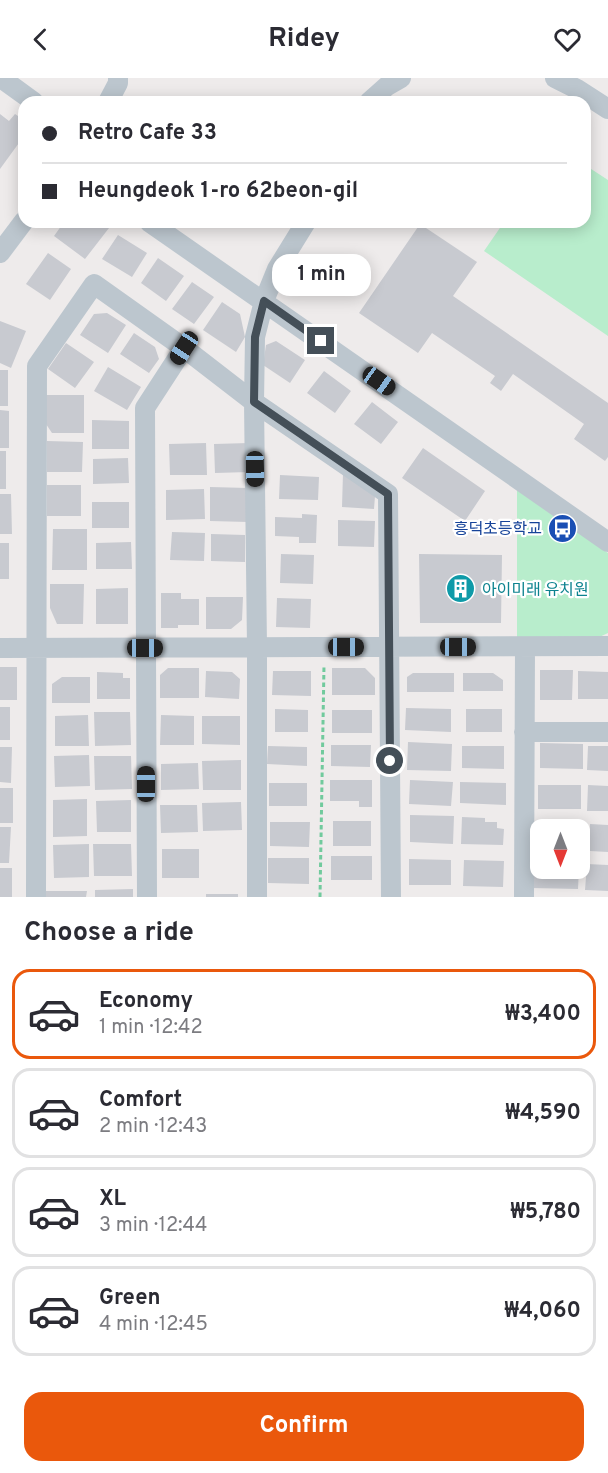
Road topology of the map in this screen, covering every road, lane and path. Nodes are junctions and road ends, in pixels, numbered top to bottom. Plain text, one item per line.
1 (1, 78) edge
2 (118, 78) edge
3 (401, 78) edge
4 (555, 78) edge
5 (26, 96) edge
6 (111, 96) edge
7 (376, 96) edge
8 (588, 96) edge
9 (591, 98) edge
10 (608, 109) edge
11 (19, 228) edge
12 (158, 228) edge
13 (302, 228) edge
14 (0, 253) edge
15 (264, 301) junction
16 (184, 348) junction
17 (254, 402) junction
18 (608, 542) edge
19 (605, 645) edge
20 (257, 647) junction
21 (324, 647) junction
22 (390, 647) junction
23 (525, 647) junction
24 (0, 648) edge
25 (37, 648) junction
26 (145, 648) junction
27 (524, 732) junction
28 (608, 732) edge
29 (36, 897) edge
30 (147, 897) edge
31 (257, 897) edge
32 (320, 897) edge
33 (391, 897) edge
34 (524, 897) edge

1 - 5 street
2 - 6 street
3 - 7 street
4 - 8 street
9 - 10 street
11 - 14 street
12 - 15 street
13 - 15 street
15 - 17 street
15 - 18 street
16 - 17 street
16 - 25 street
16 - 26 street
17 - 20 street
17 - 22 street
19 - 23 street
20 - 21 street
20 - 26 street
20 - 31 street
21 - 22 street
21 - 32 path
22 - 23 street
22 - 33 street
23 - 27 street
24 - 25 street
25 - 26 street
25 - 29 street
26 - 30 street
27 - 28 street
27 - 34 street

